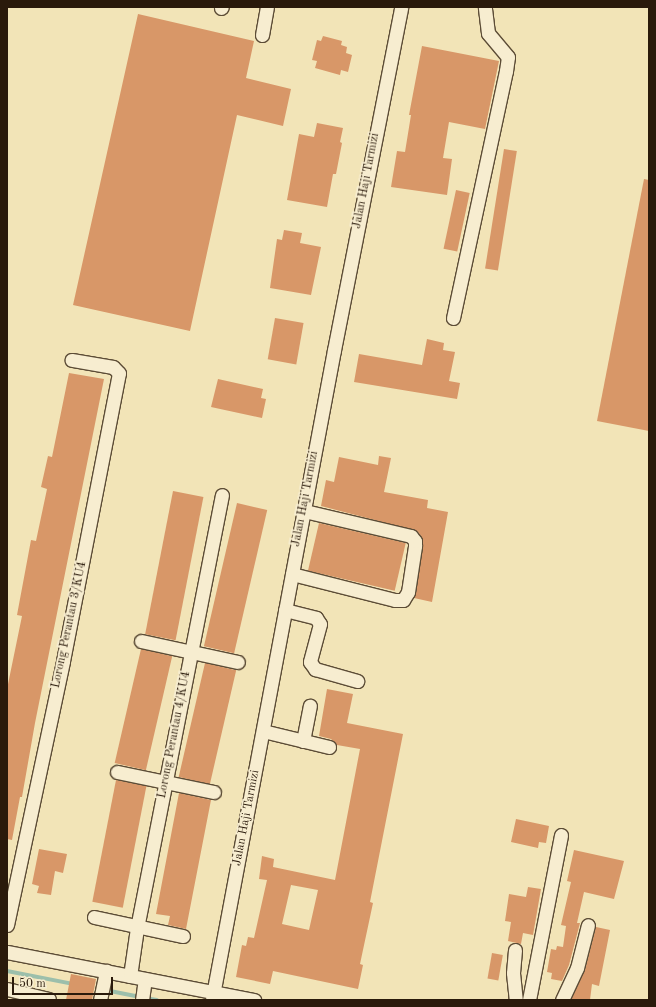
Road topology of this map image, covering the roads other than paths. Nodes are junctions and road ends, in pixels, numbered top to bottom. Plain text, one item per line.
1 (267, 7) edge
2 (401, 7) edge
3 (485, 7) edge
4 (262, 35) dead end
5 (453, 318) dead end
6 (72, 360) dead end
7 (222, 495) dead end
8 (304, 511) junction
9 (292, 574) junction
10 (285, 610) junction
11 (141, 642) dead end
12 (192, 651) junction
13 (238, 662) dead end
14 (357, 681) dead end
15 (310, 706) dead end
16 (263, 731) junction
17 (303, 741) junction
18 (330, 747) dead end
19 (117, 772) dead end
20 (166, 782) junction
21 (214, 792) dead end
22 (561, 835) dead end
23 (94, 918) dead end
24 (7, 925) edge
25 (588, 925) dead end
26 (137, 928) junction
27 (183, 936) dead end
28 (515, 950) dead end
29 (7, 952) edge
30 (106, 971) junction
31 (130, 976) junction
32 (145, 979) junction
33 (7, 989) edge
34 (213, 996) edge
35 (49, 999) edge
36 (100, 1000) edge
37 (142, 1000) edge
38 (254, 1000) edge
39 (516, 1000) edge
40 (528, 1000) edge
41 (562, 1000) edge

1 - 4 street
2 - 8 street, Jalan Haji Tarmizi
3 - 5 street
6 - 24 street, Lorong Perantau 3/KU4
7 - 12 street, Lorong Perantau 4/KU4
8 - 9 street, Jalan Haji Tarmizi
8 - 9 street
9 - 10 street, Jalan Haji Tarmizi
10 - 14 street
10 - 16 street, Jalan Haji Tarmizi
11 - 12 street
12 - 13 street
12 - 20 street, Lorong Perantau 4/KU4
15 - 17 street
16 - 17 street
16 - 34 street, Jalan Haji Tarmizi
17 - 18 street
19 - 20 street
20 - 21 street
20 - 26 street, Lorong Perantau 4/KU4
22 - 40 street
23 - 26 street
25 - 41 street
26 - 27 street
26 - 31 street, Lorong Perantau 4/KU4
28 - 39 street
29 - 30 street
30 - 31 street
30 - 36 street
31 - 32 street
32 - 34 street
32 - 37 street
33 - 35 street
34 - 38 street

